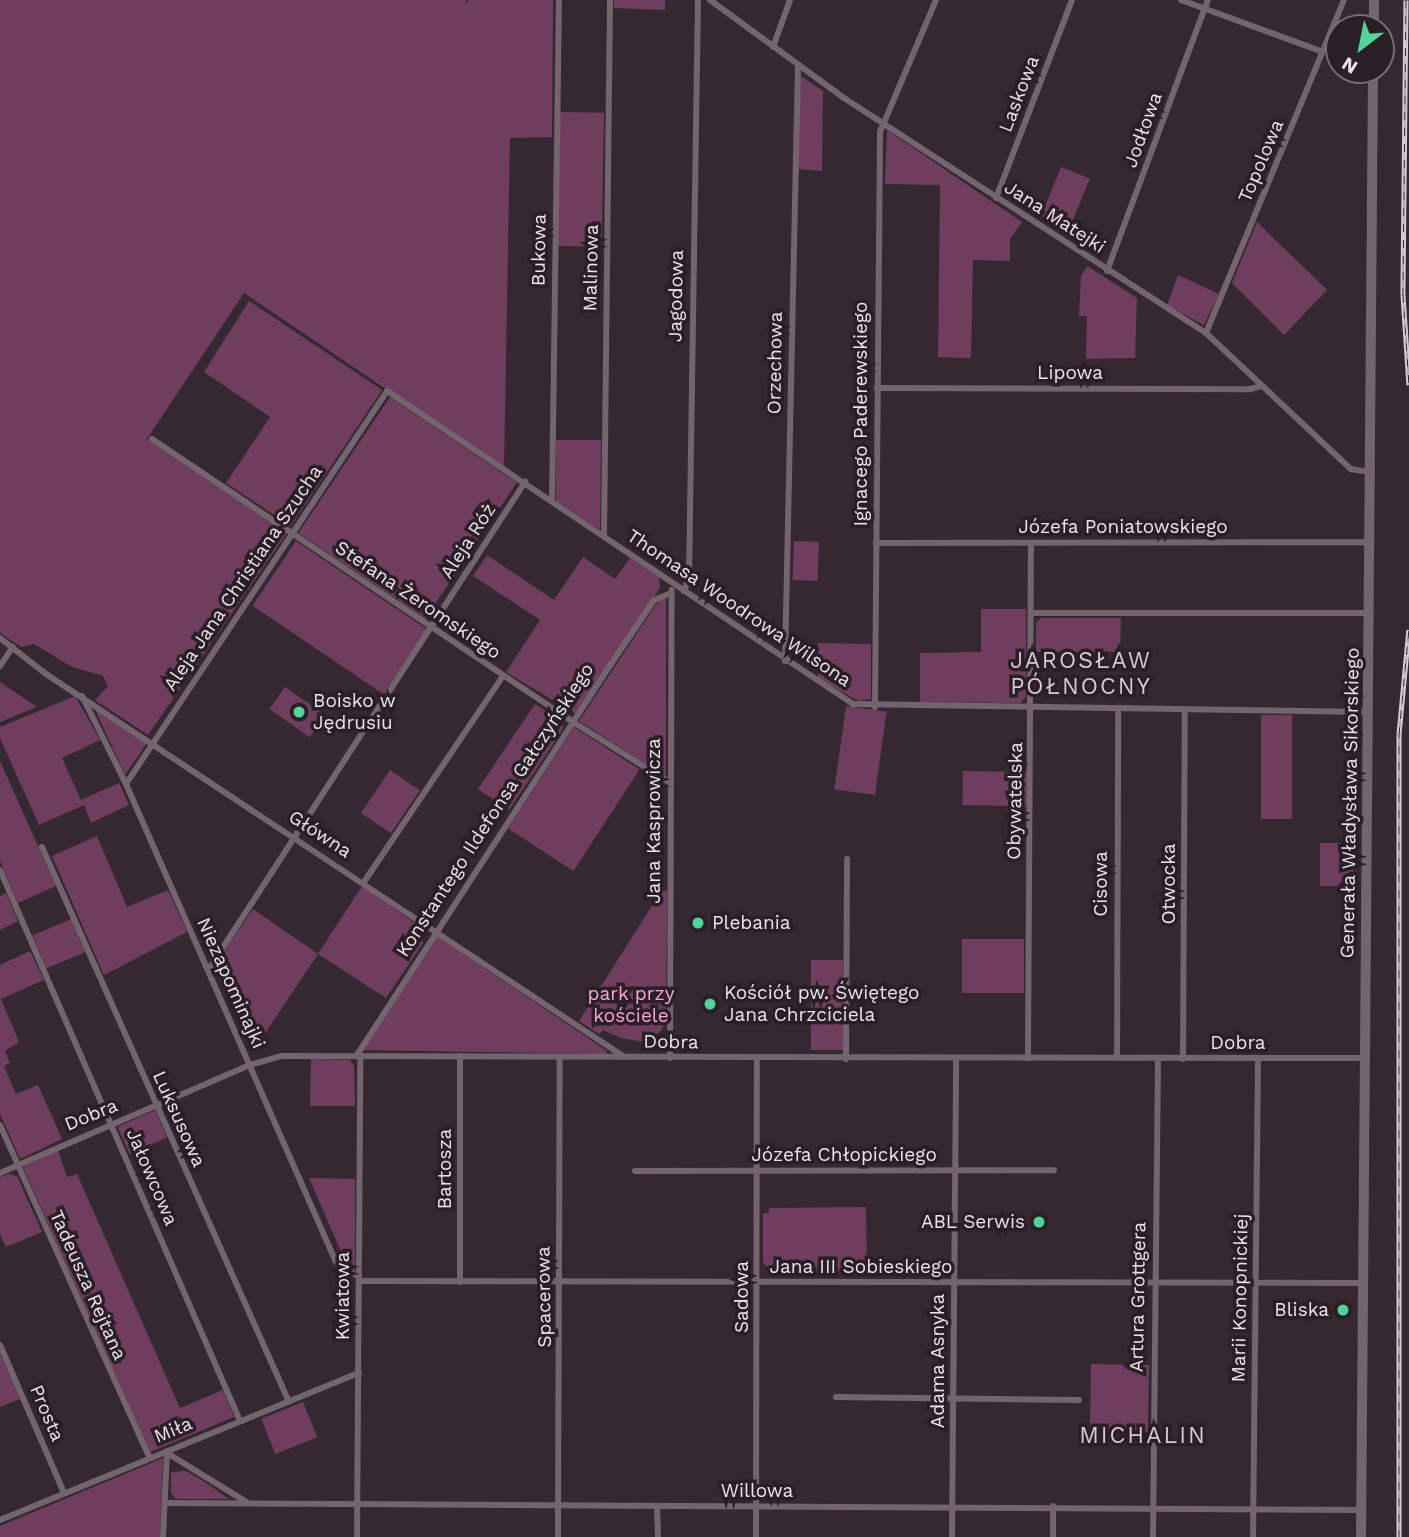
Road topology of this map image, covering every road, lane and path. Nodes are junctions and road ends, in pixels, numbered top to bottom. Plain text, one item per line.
1 (559, 0) edge
2 (610, 0) edge
3 (698, 0) edge
4 (710, 0) edge
5 (790, 0) edge
6 (936, 0) edge
7 (1072, 0) edge
8 (1181, 0) edge
9 (1208, 0) edge
10 (1344, 0) edge
11 (1205, 9) junction
12 (773, 47) junction
13 (1323, 52) junction
14 (798, 66) junction
15 (1373, 84) edge
16 (885, 123) junction
17 (996, 198) junction
18 (1107, 271) junction
19 (1206, 333) junction
20 (1262, 386) junction
21 (877, 388) junction
22 (387, 391) joint
23 (152, 439) dead end
24 (1371, 472) junction
25 (524, 482) junction
26 (552, 500) junction
27 (292, 533) junction
28 (604, 536) junction
29 (1370, 542) junction
30 (876, 543) junction
31 (1031, 544) junction
32 (675, 585) junction
33 (684, 591) junction
34 (671, 593) junction
35 (1032, 613) junction
36 (1370, 613) junction
37 (431, 628) junction
38 (0, 638) edge
39 (13, 647) junction
40 (785, 661) junction
41 (0, 666) edge
42 (503, 676) junction
43 (81, 694) junction
44 (875, 707) junction
45 (1032, 709) junction
46 (1118, 710) junction
47 (1185, 710) junction
48 (1369, 712) junction
49 (573, 722) junction
50 (154, 742) junction
51 (669, 782) junction
52 (126, 784) junction
53 (294, 837) junction
54 (42, 847) dead end
55 (846, 859) dead end
56 (0, 870) edge
57 (364, 882) junction
58 (435, 930) junction
59 (209, 969) junction
60 (359, 1055) junction
61 (460, 1056) junction
62 (560, 1057) junction
63 (624, 1057) junction
64 (670, 1058) junction
65 (757, 1058) junction
66 (956, 1058) junction
67 (1028, 1058) junction
68 (1117, 1058) junction
69 (1157, 1058) junction
70 (1366, 1058) junction
71 (846, 1059) junction
72 (1183, 1059) junction
73 (1258, 1059) junction
74 (250, 1065) junction
75 (156, 1106) junction
76 (112, 1123) junction
77 (0, 1125) edge
78 (17, 1165) junction
79 (1054, 1170) dead end
80 (635, 1171) dead end
81 (956, 1171) junction
82 (758, 1172) junction
83 (0, 1173) edge
84 (359, 1279) junction
85 (460, 1282) junction
86 (559, 1283) junction
87 (757, 1283) junction
88 (954, 1283) junction
89 (1154, 1283) junction
90 (1255, 1283) junction
91 (1363, 1283) junction
92 (0, 1345) edge
93 (359, 1373) junction
94 (836, 1397) dead end
95 (953, 1398) junction
96 (1079, 1400) dead end
97 (289, 1402) junction
98 (240, 1421) junction
99 (167, 1451) junction
100 (149, 1457) junction
101 (64, 1493) junction
102 (165, 1503) junction
103 (250, 1504) junction
104 (357, 1506) junction
105 (953, 1506) junction
106 (1053, 1506) junction
107 (1153, 1506) junction
108 (558, 1507) junction
109 (657, 1507) junction
110 (757, 1507) junction
111 (1254, 1507) junction
112 (1361, 1510) junction
113 (0, 1520) edge
114 (163, 1537) edge
115 (357, 1537) edge
116 (558, 1537) edge
117 (657, 1537) edge
118 (756, 1537) edge
119 (952, 1537) edge
120 (1053, 1537) edge
121 (1153, 1537) edge
122 (1253, 1537) edge
123 (1361, 1537) edge

1 - 26 street, Bukowa
2 - 28 street, Malinowa
3 - 33 street, Jagodowa
4 - 12 street, Jana Matejki
5 - 12 street
6 - 16 street, Ignacego Paderewskiego
7 - 17 street, Laskowa
8 - 11 street
9 - 11 street, Jodłowa
10 - 13 street, Topolowa
11 - 13 street
11 - 18 street, Jodłowa
12 - 14 street, Jana Matejki
13 - 19 street, Topolowa
14 - 16 street, Jana Matejki
14 - 40 street, Orzechowa
15 - 24 main road, Generała Władysława Sikorskiego
16 - 17 street, Jana Matejki
16 - 21 street, Ignacego Paderewskiego
17 - 18 street, Jana Matejki
18 - 19 street, Jana Matejki
19 - 20 street, Jana Matejki
20 - 21 street, Lipowa
20 - 24 street, Jana Matejki
21 - 30 street, Ignacego Paderewskiego
22 - 25 street, Thomasa Woodrowa Wilsona
22 - 27 street, Aleja Jana Christiana Szucha
23 - 27 street, Stefana Żeromskiego
24 - 29 main road, Generała Władysława Sikorskiego
25 - 26 street, Thomasa Woodrowa Wilsona
25 - 37 street, Aleja Róż
26 - 28 street, Thomasa Woodrowa Wilsona
27 - 37 street, Stefana Żeromskiego
27 - 50 street, Aleja Jana Christiana Szucha
28 - 32 street, Thomasa Woodrowa Wilsona
29 - 31 street, Józefa Poniatowskiego
29 - 36 main road, Generała Władysława Sikorskiego
30 - 31 street, Józefa Poniatowskiego
30 - 44 street, Ignacego Paderewskiego
31 - 35 street, Obywatelska
32 - 33 street, Thomasa Woodrowa Wilsona
32 - 34 street, Jana Kasprowicza
33 - 40 street, Thomasa Woodrowa Wilsona
34 - 49 street, Konstantego Ildefonsa Gałczyńskiego
34 - 51 street, Jana Kasprowicza
35 - 36 street
35 - 45 street, Obywatelska
36 - 48 main road, Generała Władysława Sikorskiego
37 - 42 street, Stefana Żeromskiego
37 - 53 street, Aleja Róż
38 - 39 street, Główna
39 - 41 street
39 - 43 street, Główna
40 - 44 street, Thomasa Woodrowa Wilsona
42 - 49 street, Stefana Żeromskiego
42 - 57 street
43 - 50 street, Główna
43 - 52 street, Niezapominajki
44 - 45 street, Thomasa Woodrowa Wilsona
45 - 46 street, Thomasa Woodrowa Wilsona
45 - 67 street, Obywatelska
46 - 47 street, Thomasa Woodrowa Wilsona
46 - 68 street, Cisowa
47 - 48 street, Thomasa Woodrowa Wilsona
47 - 72 street, Otwocka
48 - 70 main road, Generała Władysława Sikorskiego
49 - 51 street, Stefana Żeromskiego
49 - 58 street, Konstantego Ildefonsa Gałczyńskiego
50 - 52 street, Aleja Jana Christiana Szucha
50 - 53 street, Główna
51 - 64 street, Jana Kasprowicza
52 - 59 street, Niezapominajki
53 - 57 street, Główna
53 - 59 street, Aleja Róż
54 - 75 street, Luksusowa
55 - 71 street
56 - 76 street, Jałowcowa
57 - 58 street, Główna
58 - 60 street, Konstantego Ildefonsa Gałczyńskiego
58 - 63 street, Główna
59 - 74 street, Niezapominajki
60 - 61 street, Dobra
60 - 74 street, Dobra
60 - 84 street, Kwiatowa
61 - 62 street, Dobra
61 - 85 street, Bartosza
62 - 63 street, Dobra
62 - 86 street, Spacerowa
63 - 64 street, Dobra
64 - 65 street, Dobra
65 - 71 street, Dobra
65 - 82 street, Sadowa
66 - 67 street, Dobra
66 - 71 street, Dobra
66 - 81 street, Adama Asnyka
67 - 68 street, Dobra
68 - 69 street, Dobra
69 - 72 street, Dobra
69 - 89 street, Artura Grottgera
70 - 73 street, Dobra
70 - 91 main road, Generała Władysława Sikorskiego
72 - 73 street, Dobra
73 - 90 street, Marii Konopnickiej
74 - 75 street, Dobra
74 - 84 street, Niezapominajki
75 - 76 street, Dobra
75 - 97 street, Luksusowa
76 - 78 street, Dobra
76 - 98 street, Jałowcowa
77 - 78 street, Tadeusza Rejtana
78 - 83 street, Dobra
78 - 100 street, Tadeusza Rejtana
79 - 81 street, Józefa Chłopickiego
80 - 82 street, Józefa Chłopickiego
81 - 82 street, Józefa Chłopickiego
81 - 88 street, Adama Asnyka
82 - 87 street, Sadowa
84 - 85 street, Jana III Sobieskiego
84 - 93 street, Kwiatowa
85 - 86 street, Jana III Sobieskiego
86 - 87 street, Jana III Sobieskiego
86 - 108 street, Spacerowa
87 - 88 street, Jana III Sobieskiego
87 - 110 street, Sadowa
88 - 89 street, Jana III Sobieskiego
88 - 95 street, Adama Asnyka
89 - 90 street, Jana III Sobieskiego
89 - 107 street, Artura Grottgera
90 - 91 street, Jana III Sobieskiego
90 - 111 street, Marii Konopnickiej
91 - 112 main road, Generała Władysława Sikorskiego
92 - 101 street, Prosta
93 - 97 street, Miła
93 - 104 street, Kwiatowa
94 - 95 street
95 - 96 street
95 - 105 street, Adama Asnyka
97 - 98 street, Miła
98 - 99 street, Miła
99 - 100 street, Miła
99 - 102 street
99 - 103 street
100 - 101 street, Miła
101 - 113 street, Miła
102 - 103 street, Willowa
102 - 114 street
103 - 104 street, Willowa
104 - 108 street, Willowa
104 - 115 street, Kwiatowa
105 - 106 street, Willowa
105 - 110 street, Willowa
105 - 119 street, Adama Asnyka
106 - 107 street, Willowa
106 - 120 street
107 - 111 street, Willowa
107 - 121 street, Artura Grottgera
108 - 109 street, Willowa
108 - 116 street, Spacerowa
109 - 110 street, Willowa
109 - 117 street
110 - 118 street, Sadowa
111 - 112 street, Willowa
111 - 122 street, Marii Konopnickiej
112 - 123 main road, Generała Władysława Sikorskiego

